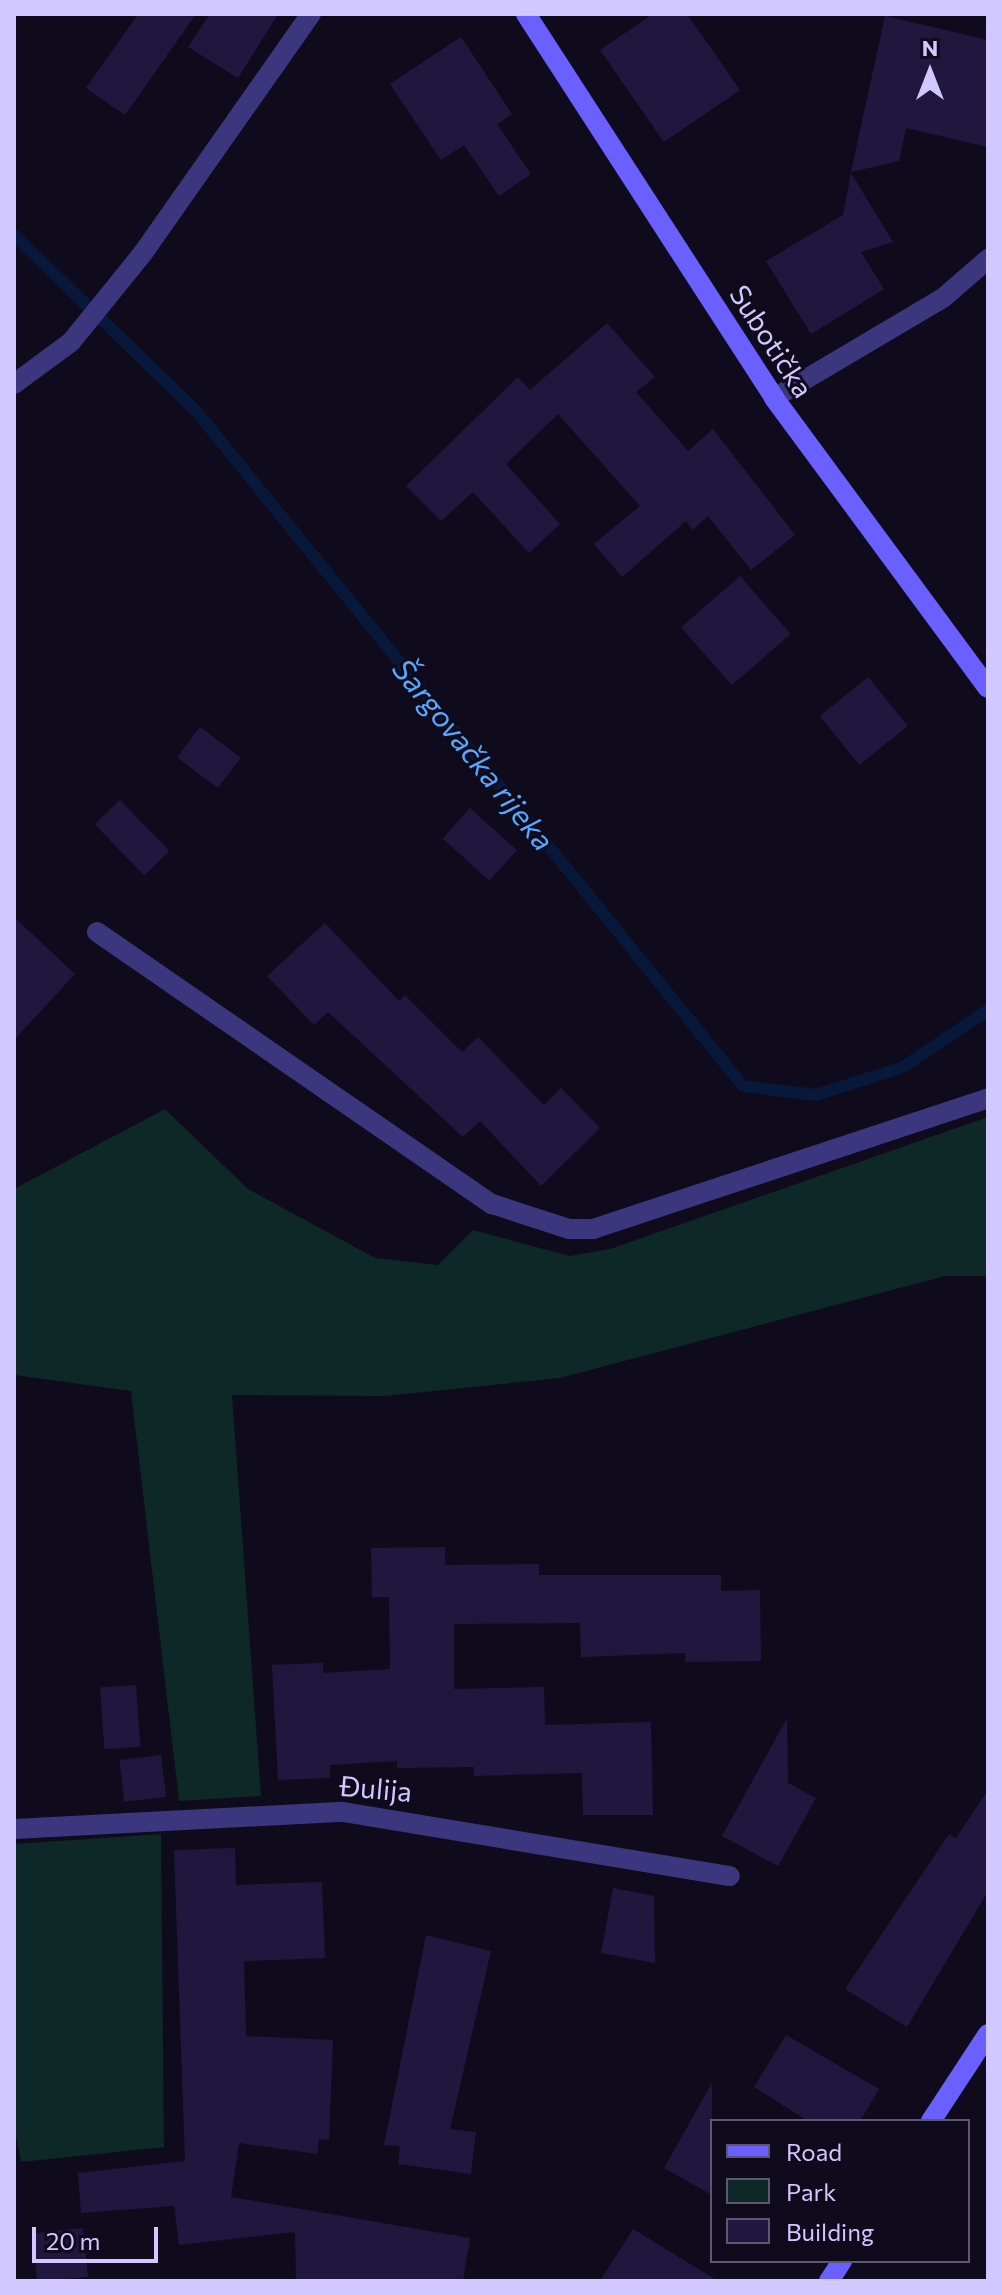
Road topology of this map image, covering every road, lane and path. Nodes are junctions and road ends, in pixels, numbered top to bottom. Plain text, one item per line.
1 (311, 14) edge
2 (526, 14) edge
3 (988, 259) edge
4 (14, 384) edge
5 (774, 398) junction
6 (988, 688) edge
7 (97, 932) dead end
8 (988, 1098) edge
9 (14, 1829) edge
10 (730, 1876) dead end
11 (988, 2034) edge
12 (932, 2119) edge
13 (841, 2263) edge
14 (829, 2281) edge

1 - 4 street
2 - 5 street, Subotička
3 - 5 street
5 - 6 street, Subotička
7 - 8 street
9 - 10 street, Đulija
11 - 12 street
13 - 14 street

